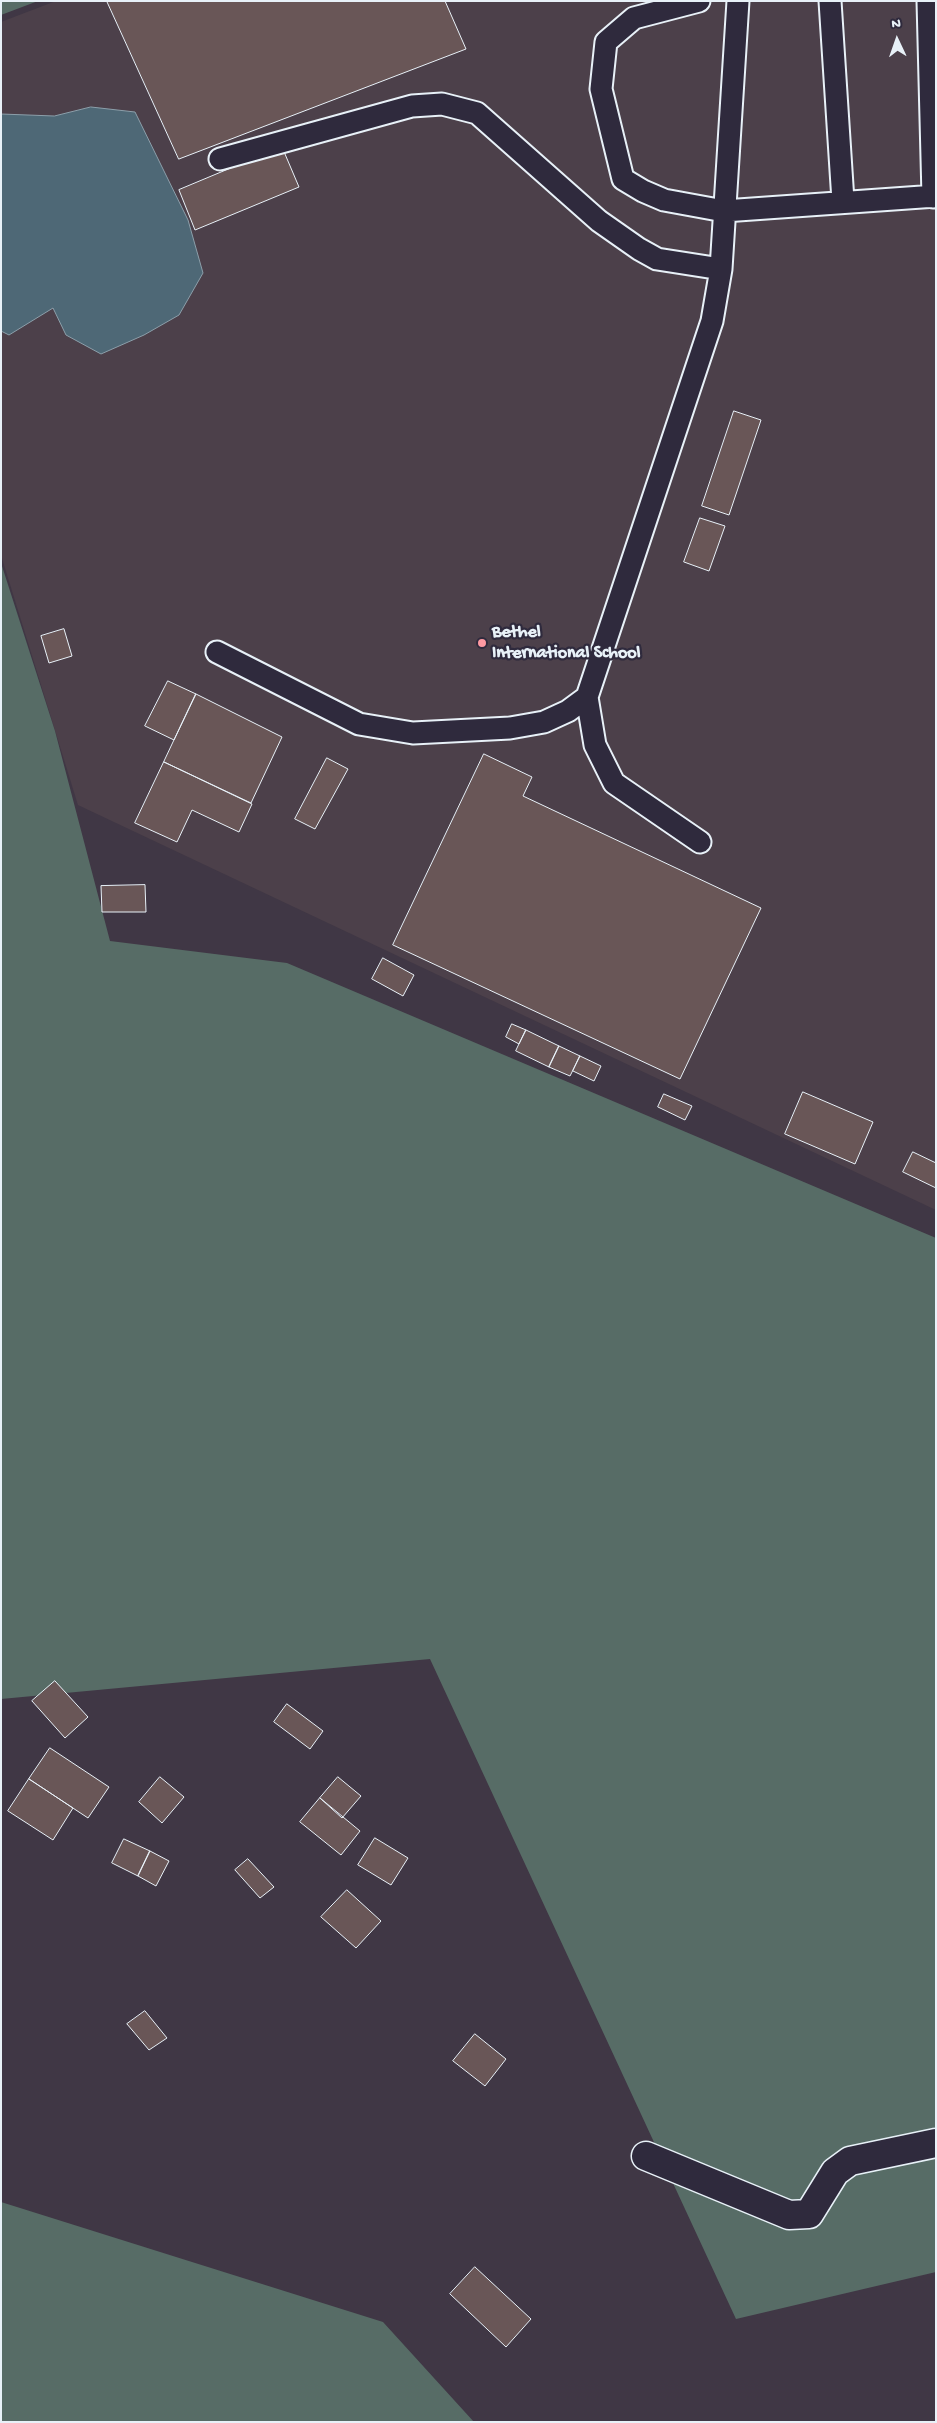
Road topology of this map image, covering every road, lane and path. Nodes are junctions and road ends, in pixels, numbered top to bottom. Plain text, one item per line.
1 (699, 1) edge
2 (738, 1) edge
3 (830, 1) edge
4 (928, 1) edge
5 (220, 158) dead end
6 (935, 196) edge
7 (843, 201) junction
8 (724, 211) junction
9 (720, 269) junction
10 (217, 652) dead end
11 (587, 697) junction
12 (700, 842) dead end
13 (934, 2145) edge
14 (646, 2156) dead end

1 - 8 lane
2 - 8 lane
3 - 7 lane
4 - 6 lane
5 - 9 lane
6 - 7 lane
7 - 8 lane
8 - 9 lane
9 - 11 lane
10 - 11 lane
11 - 12 lane
13 - 14 street

